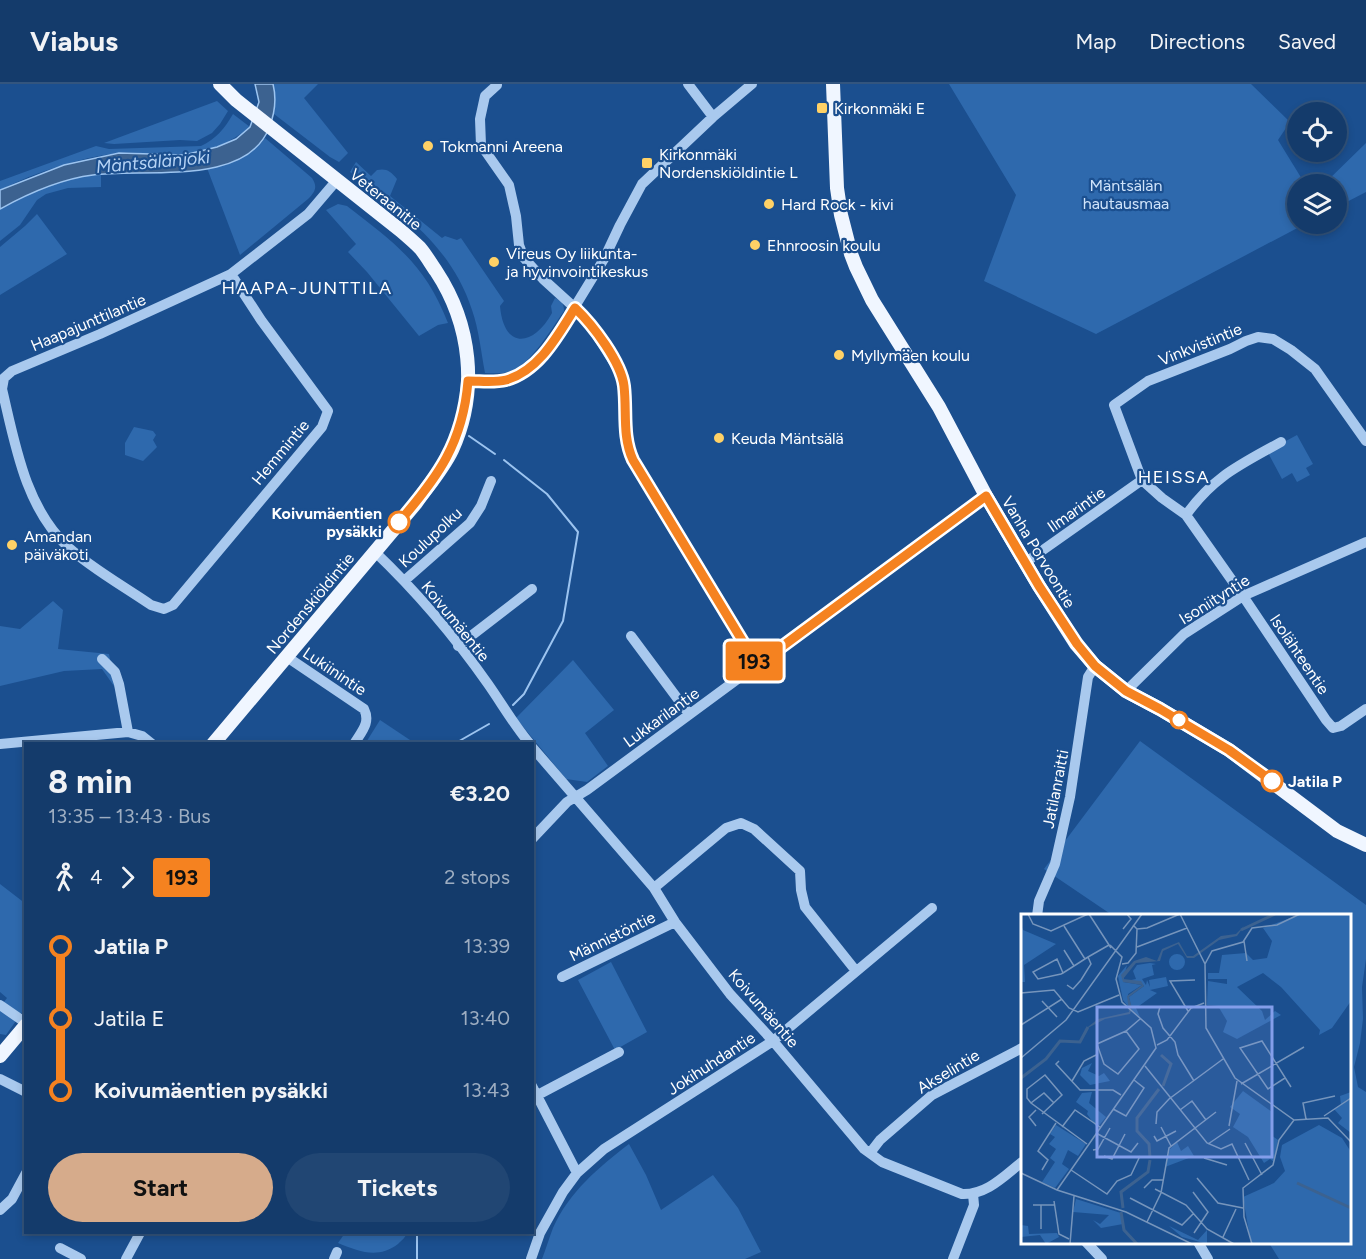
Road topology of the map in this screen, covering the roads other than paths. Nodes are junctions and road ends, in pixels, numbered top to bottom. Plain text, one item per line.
1 (220, 84) edge
2 (688, 84) edge
3 (752, 84) edge
4 (833, 84) edge
5 (497, 85) edge
6 (713, 117) junction
7 (336, 180) junction
8 (231, 274) junction
9 (575, 308) junction
10 (468, 381) junction
11 (1366, 441) edge
12 (1281, 442) dead end
13 (1142, 480) junction
14 (491, 481) dead end
15 (986, 496) junction
16 (1186, 515) junction
17 (1366, 542) edge
18 (374, 551) junction
19 (1026, 562) junction
20 (404, 581) junction
21 (532, 589) dead end
22 (1243, 596) junction
23 (164, 609) joint
24 (631, 636) dead end
25 (458, 645) junction
26 (287, 657) junction
27 (102, 659) dead end
28 (757, 665) junction
29 (1095, 666) junction
30 (1126, 691) junction
31 (1366, 709) edge
32 (689, 714) junction
33 (128, 732) junction
34 (150, 742) edge
35 (215, 742) edge
36 (355, 742) edge
37 (528, 742) edge
38 (0, 744) edge
39 (534, 749) edge
40 (574, 797) junction
41 (534, 837) edge
42 (1366, 845) edge
43 (654, 888) junction
44 (932, 908) dead end
45 (1037, 914) edge
46 (675, 922) junction
47 (856, 971) junction
48 (562, 976) dead end
49 (0, 1005) edge
50 (24, 1023) edge
51 (24, 1026) edge
52 (773, 1041) junction
53 (1021, 1049) edge
54 (618, 1052) dead end
55 (0, 1056) edge
56 (0, 1079) edge
57 (24, 1091) edge
58 (534, 1094) edge
59 (870, 1153) junction
60 (1021, 1163) edge
61 (577, 1173) junction
62 (24, 1177) edge
63 (973, 1194) junction
64 (0, 1210) edge
65 (139, 1234) edge
66 (1088, 1244) edge
67 (1199, 1244) edge
68 (60, 1248) dead end
69 (81, 1259) edge
70 (126, 1259) edge
71 (531, 1259) edge
72 (953, 1259) edge
73 (1101, 1259) edge
74 (1208, 1259) edge

1 - 7 main road, Veteraanitie
2 - 6 street
3 - 6 street
4 - 15 main road, Vanha Porvoontie
5 - 9 street
6 - 9 street
7 - 8 street, Haapajunttilantie
7 - 10 main road, Veteraanitie
8 - 23 street, Hemmintie
8 - 23 street, Haapajunttilantie
9 - 10 street
9 - 28 street
10 - 18 main road, Nordenskiöldintie
11 - 13 street, Vinkvistintie
12 - 16 street
13 - 16 street
13 - 19 street, Ilmarintie
14 - 20 street, Koulupolku
15 - 19 main road, Vanha Porvoontie
15 - 28 street, Lukkarilantie
16 - 22 street, Isolähteentie
17 - 22 street, Isoniityntie
18 - 20 street, Koivumäentie
18 - 26 main road, Nordenskiöldintie
19 - 29 main road, Vanha Porvoontie
20 - 25 street, Koivumäentie
21 - 25 street
22 - 30 street, Isoniityntie
22 - 31 street, Isolähteentie
24 - 32 street
25 - 37 street, Koivumäentie
26 - 35 main road, Nordenskiöldintie
26 - 36 street, Lukiinintie
27 - 33 street
28 - 32 street, Lukkarilantie
29 - 30 main road, Vanha Porvoontie
29 - 45 street, Jatilanraitti
30 - 42 main road, Vanha Porvoontie
32 - 40 street, Lukkarilantie
33 - 34 street
33 - 38 street
39 - 40 street, Koivumäentie
40 - 41 street, Lukkarilantie
40 - 43 street, Koivumäentie
43 - 46 street, Koivumäentie
43 - 47 street
44 - 47 street, Jokihuhdantie
46 - 48 street, Männistöntie
46 - 52 street, Koivumäentie
47 - 52 street, Jokihuhdantie
49 - 50 street
51 - 55 main road
52 - 59 street, Koivumäentie
52 - 61 street, Jokihuhdantie
53 - 59 street, Akselintie
54 - 58 street
56 - 57 street
58 - 61 street
59 - 63 street, Koivumäentie
60 - 63 street
61 - 71 street, Jokihuhdantie
62 - 64 street
63 - 72 street
65 - 70 street
66 - 73 street
67 - 74 street
68 - 69 street

